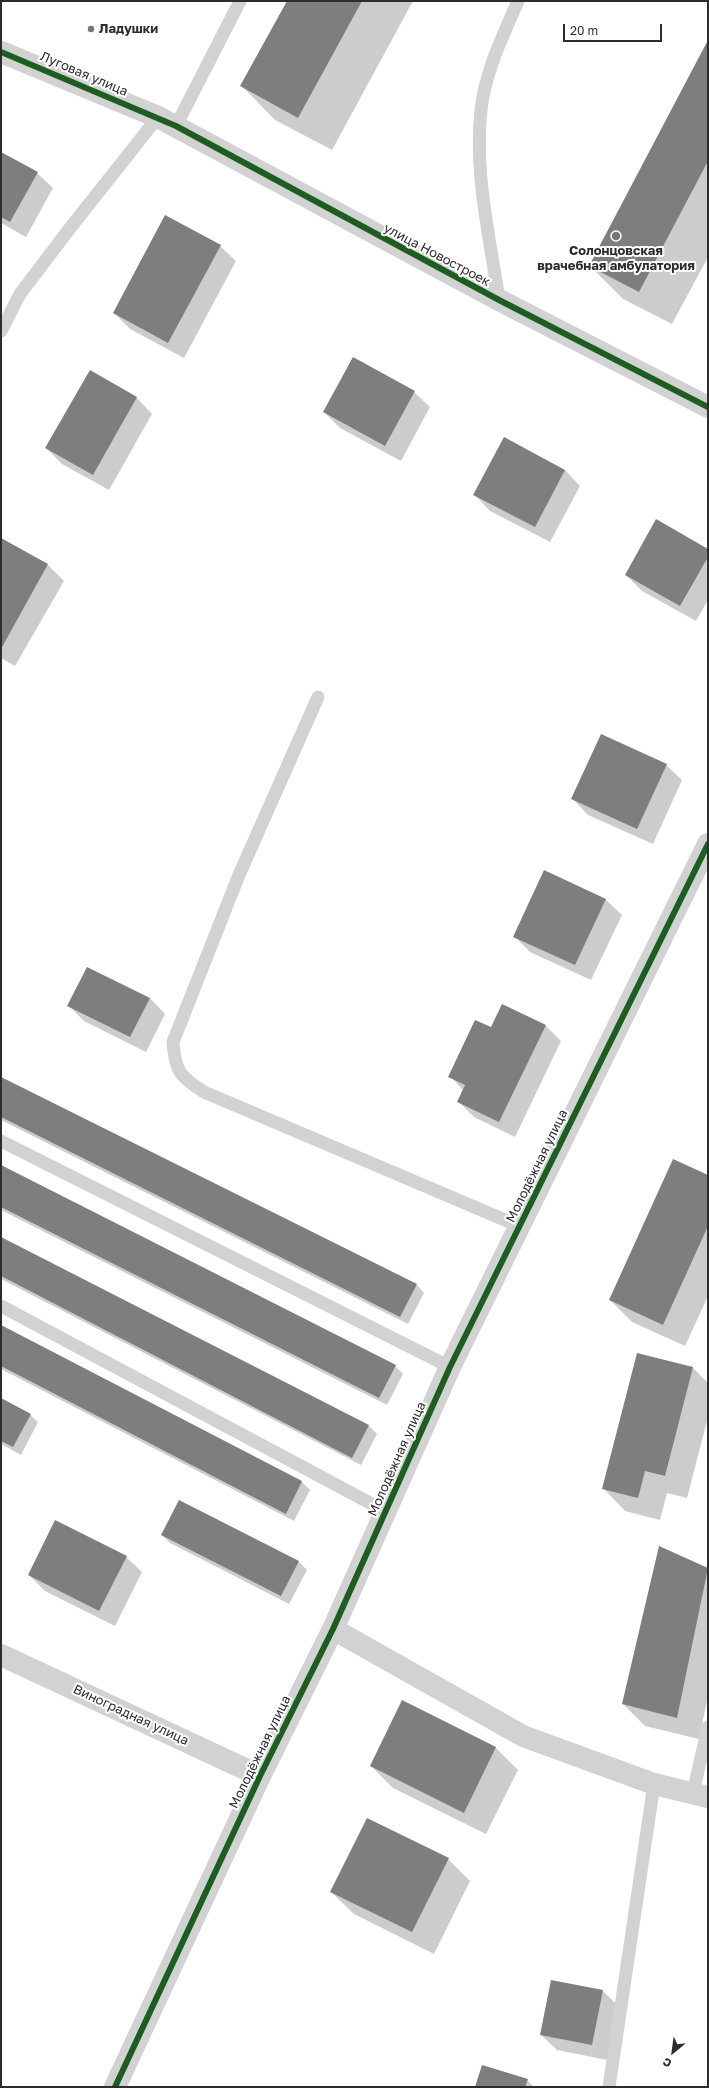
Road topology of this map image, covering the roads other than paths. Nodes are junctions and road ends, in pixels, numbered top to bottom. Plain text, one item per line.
1 (240, 1) edge
2 (518, 1) edge
3 (1, 52) edge
4 (167, 122) junction
5 (499, 300) junction
6 (1, 331) edge
7 (708, 407) edge
8 (318, 697) dead end
9 (708, 844) edge
10 (1, 1141) edge
11 (520, 1226) junction
12 (1, 1306) edge
13 (450, 1367) junction
14 (386, 1511) junction
15 (333, 1629) junction
16 (1, 1655) edge
17 (708, 1727) edge
18 (260, 1776) junction
19 (654, 1784) junction
20 (701, 1795) edge
21 (115, 2087) edge
22 (610, 2087) edge

1 - 4 lane
2 - 5 lane
3 - 4 street, Луговая улица
4 - 5 street, улица Новостроек
4 - 6 lane
5 - 7 street, улица Новостроек
8 - 11 lane
9 - 11 street, Молодёжная улица
10 - 13 lane
11 - 13 street, Молодёжная улица
12 - 14 lane
13 - 14 street, Молодёжная улица
14 - 15 street, Молодёжная улица
15 - 18 street, Молодёжная улица
15 - 19 street
16 - 18 street, Виноградная улица
17 - 20 lane
18 - 21 street, Молодёжная улица
19 - 20 street
19 - 22 lane

